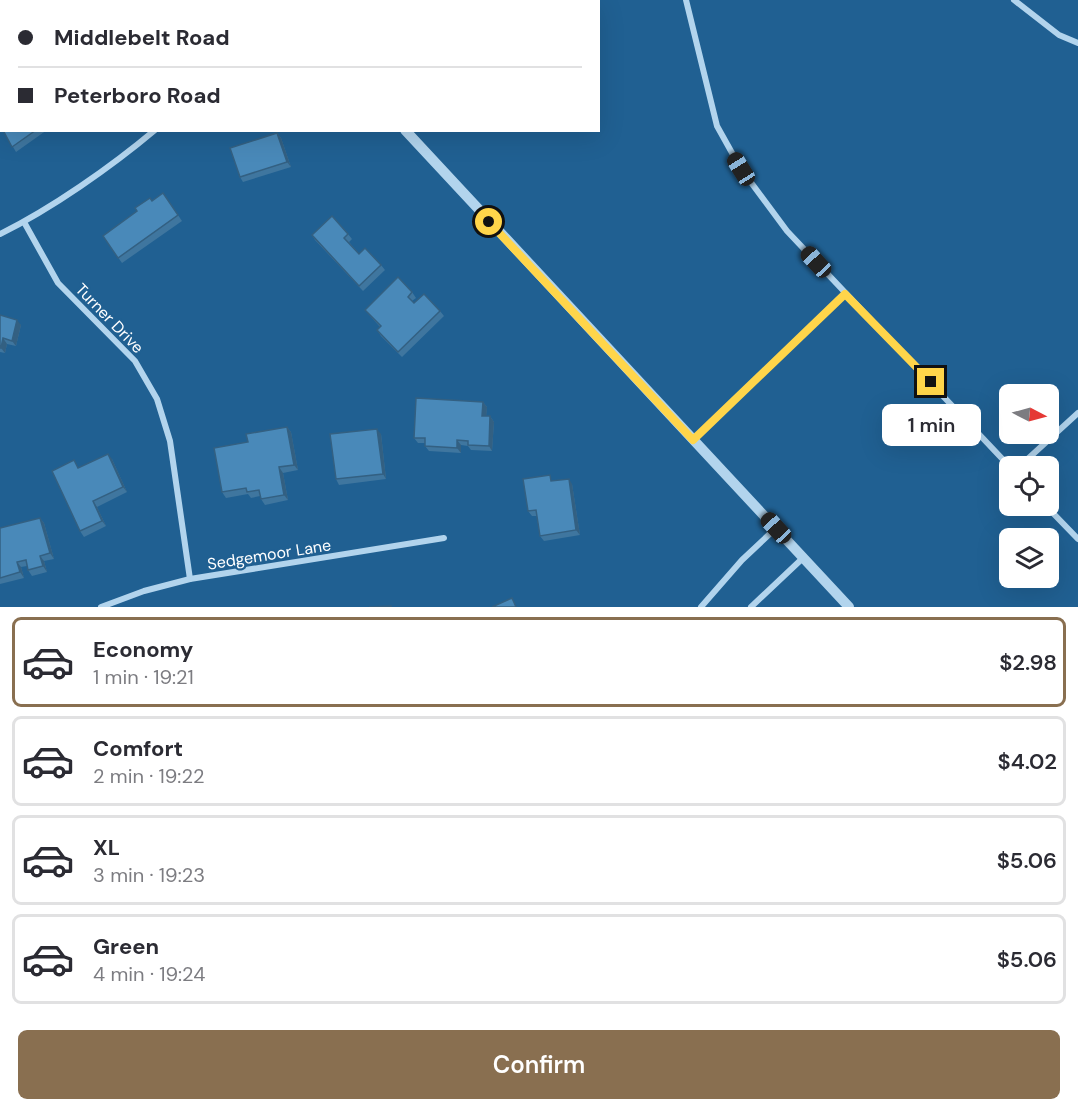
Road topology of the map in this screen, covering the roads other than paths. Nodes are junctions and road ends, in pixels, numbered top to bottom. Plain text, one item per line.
1 (686, 0) edge
2 (1014, 0) edge
3 (1078, 43) edge
4 (153, 132) edge
5 (407, 132) edge
6 (24, 222) junction
7 (0, 234) edge
8 (845, 294) junction
9 (1078, 413) edge
10 (693, 440) junction
11 (1000, 456) edge
12 (1031, 456) edge
13 (1056, 516) edge
14 (776, 528) junction
15 (444, 538) dead end
16 (1078, 539) edge
17 (804, 557) junction
18 (190, 579) junction
19 (101, 607) edge
20 (700, 607) edge
21 (751, 607) edge
22 (849, 607) edge

1 - 8 street
2 - 3 street
4 - 6 street
5 - 10 street
6 - 7 street
6 - 18 street, Turner Drive
8 - 10 street
8 - 11 street
9 - 12 street
10 - 14 street
13 - 16 street
14 - 17 street
14 - 20 street
15 - 18 street, Sedgemoor Lane
17 - 21 street
17 - 22 street
18 - 19 street, Sedgemoor Lane

